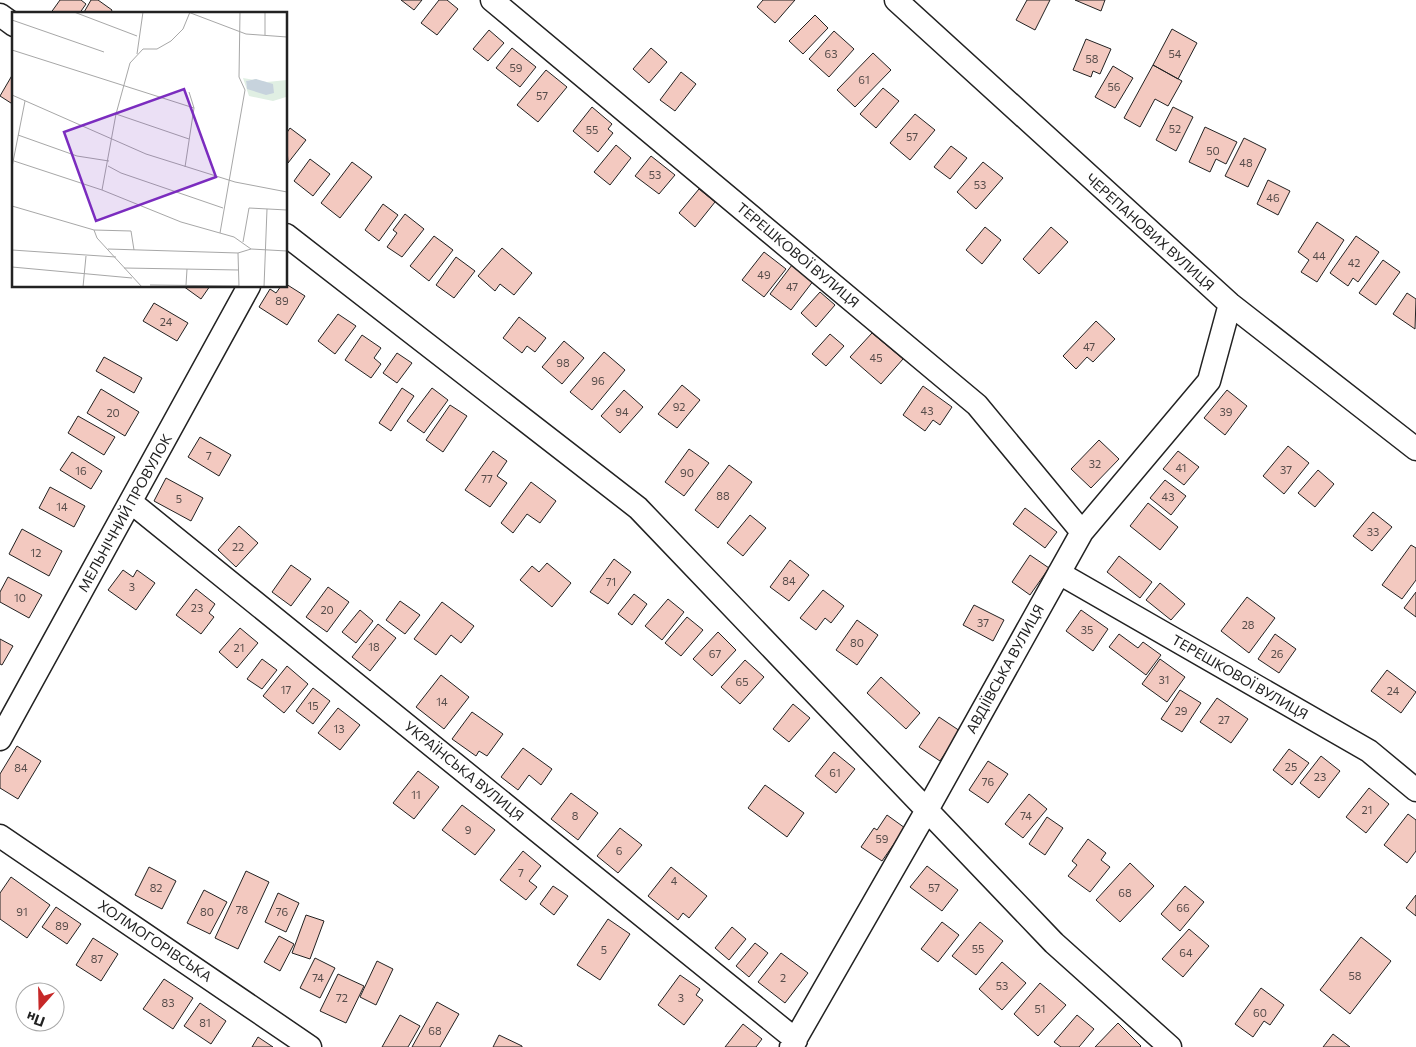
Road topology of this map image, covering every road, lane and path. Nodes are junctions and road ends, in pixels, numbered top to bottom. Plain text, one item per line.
1 (492, 0) edge
2 (896, 0) edge
3 (0, 15) edge
4 (12, 24) edge
5 (288, 238) edge
6 (248, 288) edge
7 (1230, 304) junction
8 (1416, 449) edge
9 (132, 503) junction
10 (1082, 532) junction
11 (1059, 573) junction
12 (0, 739) edge
13 (1416, 790) edge
14 (927, 810) junction
15 (0, 836) edge
16 (794, 1043) edge
17 (310, 1047) edge
18 (1170, 1047) edge

1 - 10 street, ТЕРЕШКОВОЇ ВУЛИЦЯ
2 - 7 street, ЧЕРЕПАНОВИХ ВУЛИЦЯ
3 - 4 street
5 - 14 street
6 - 9 street, МЕЛЬНIЧНИЙ ПРОВУЛОК
7 - 8 street, ЧЕРЕПАНОВИХ ВУЛИЦЯ
7 - 10 street, АВДІЇВСЬКА ВУЛИЦЯ
9 - 12 street, МЕЛЬНIЧНИЙ ПРОВУЛОК
9 - 16 street, УКРАЇНСЬКА ВУЛИЦЯ
10 - 11 street, АВДІЇВСЬКА ВУЛИЦЯ
11 - 13 street, ТЕРЕШКОВОЇ ВУЛИЦЯ
11 - 14 street, АВДІЇВСЬКА ВУЛИЦЯ
14 - 16 street, АВДІЇВСЬКА ВУЛИЦЯ
14 - 18 street
15 - 17 street, ХОЛМОГОРІВСЬКА

